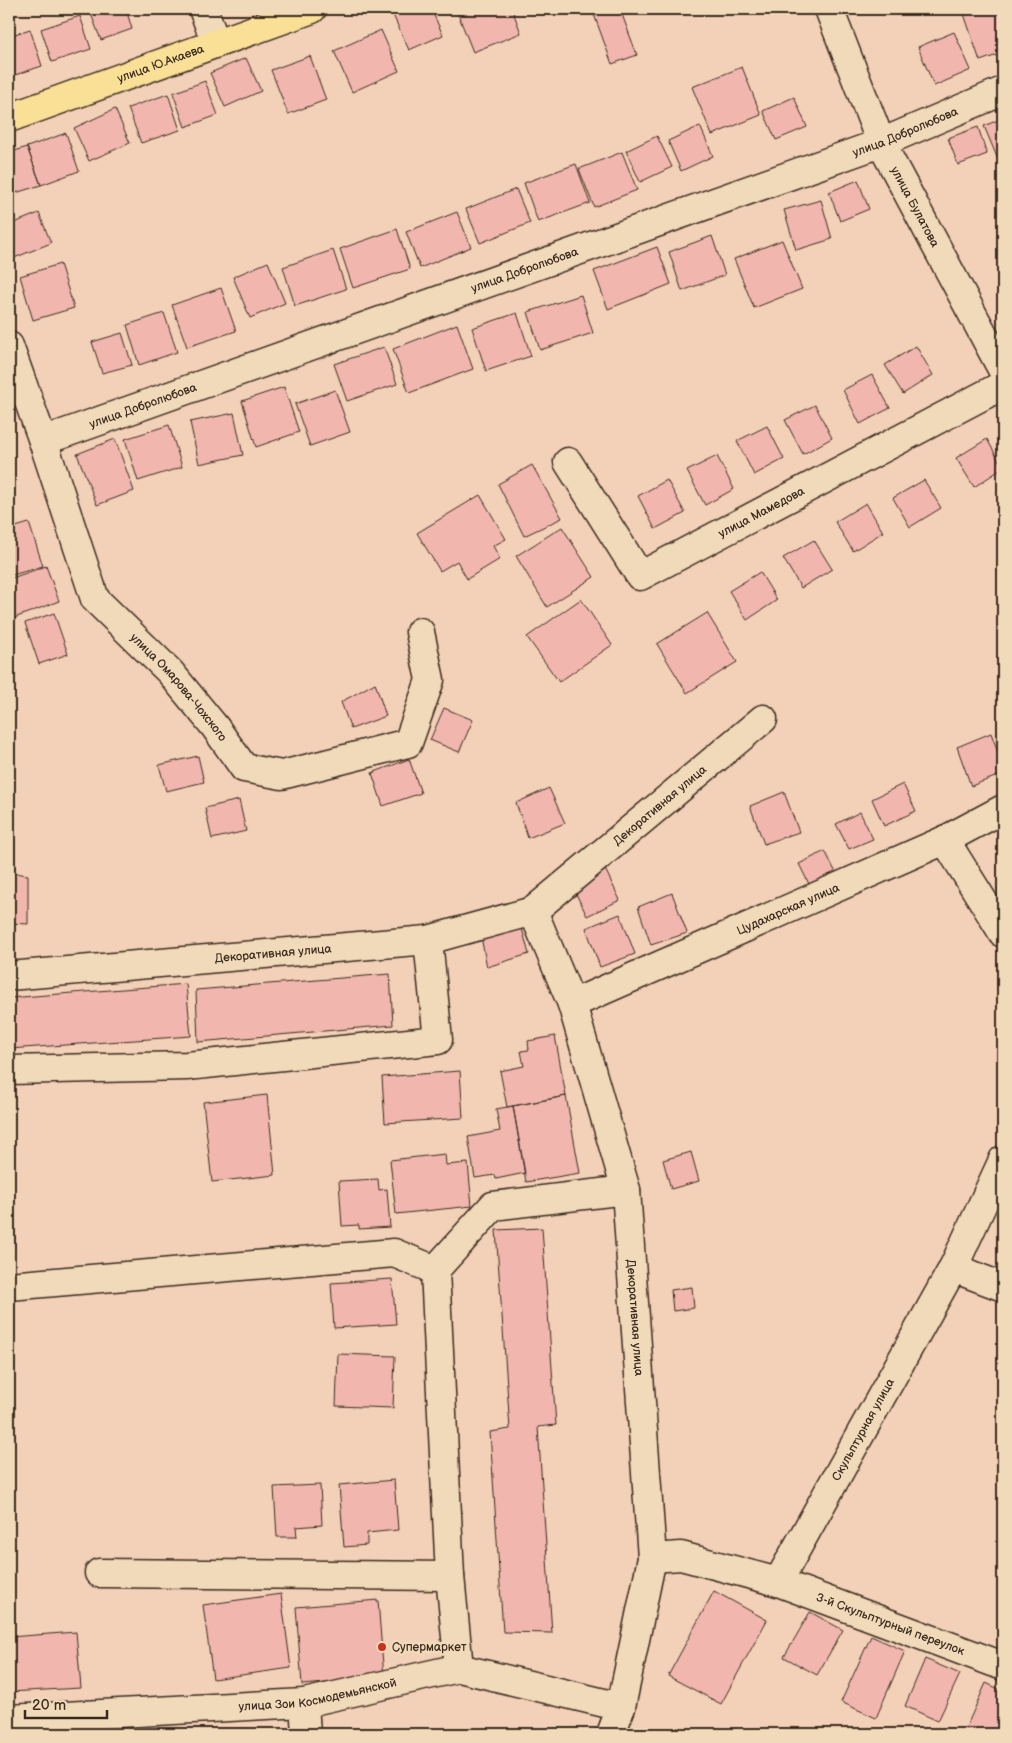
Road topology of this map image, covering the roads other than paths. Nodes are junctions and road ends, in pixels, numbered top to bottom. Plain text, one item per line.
1 (203, 9) edge
2 (312, 9) edge
3 (829, 9) edge
4 (216, 43) junction
5 (1003, 92) edge
6 (9, 118) edge
7 (881, 143) junction
8 (9, 346) edge
9 (1003, 372) edge
10 (1003, 384) edge
11 (43, 440) junction
12 (568, 462) dead end
13 (420, 632) dead end
14 (763, 720) dead end
15 (1003, 810) edge
16 (945, 840) junction
17 (533, 912) junction
18 (1003, 933) edge
19 (428, 940) junction
20 (9, 976) edge
21 (572, 1004) junction
22 (9, 1070) edge
23 (1003, 1160) edge
24 (626, 1190) junction
25 (953, 1268) junction
26 (435, 1270) junction
27 (9, 1286) edge
28 (1003, 1287) edge
29 (652, 1558) junction
30 (99, 1574) dead end
31 (450, 1576) junction
32 (778, 1582) junction
33 (1003, 1666) edge
34 (459, 1668) junction
35 (304, 1703) junction
36 (621, 1707) junction
37 (9, 1719) edge
38 (306, 1734) edge
39 (611, 1734) edge

1 - 4 street
2 - 4 main road, улица Ю.Акаева
3 - 7 street, улица Булатова
4 - 6 main road, улица Ю.Акаева
5 - 7 street, улица Добролюбова
7 - 9 street, улица Булатова
7 - 11 street, улица Добролюбова
8 - 11 street, улица Омарова-Чохского
10 - 12 street, улица Мамедова
11 - 13 street, улица Омарова-Чохского
14 - 17 street, Декоративная улица
15 - 16 street, Цудахарская улица
16 - 18 street
16 - 21 street, Цудахарская улица
17 - 19 street, Декоративная улица
17 - 21 street, Декоративная улица
19 - 20 street, Декоративная улица
19 - 22 street
21 - 24 street, Декоративная улица
23 - 25 street, Скульптурная улица
24 - 26 street
24 - 29 street, Декоративная улица
25 - 28 street
25 - 32 street, Скульптурная улица
26 - 27 street
26 - 31 street
29 - 32 street
29 - 36 street, Декоративная улица
30 - 31 street
31 - 34 street
32 - 33 street, 3-й Скульптурный переулок
34 - 35 street, улица Зои Космодемьянской
34 - 36 street, улица Зои Космодемьянской
35 - 37 street, улица Зои Космодемьянской
35 - 38 street
36 - 39 street, Декоративная улица

